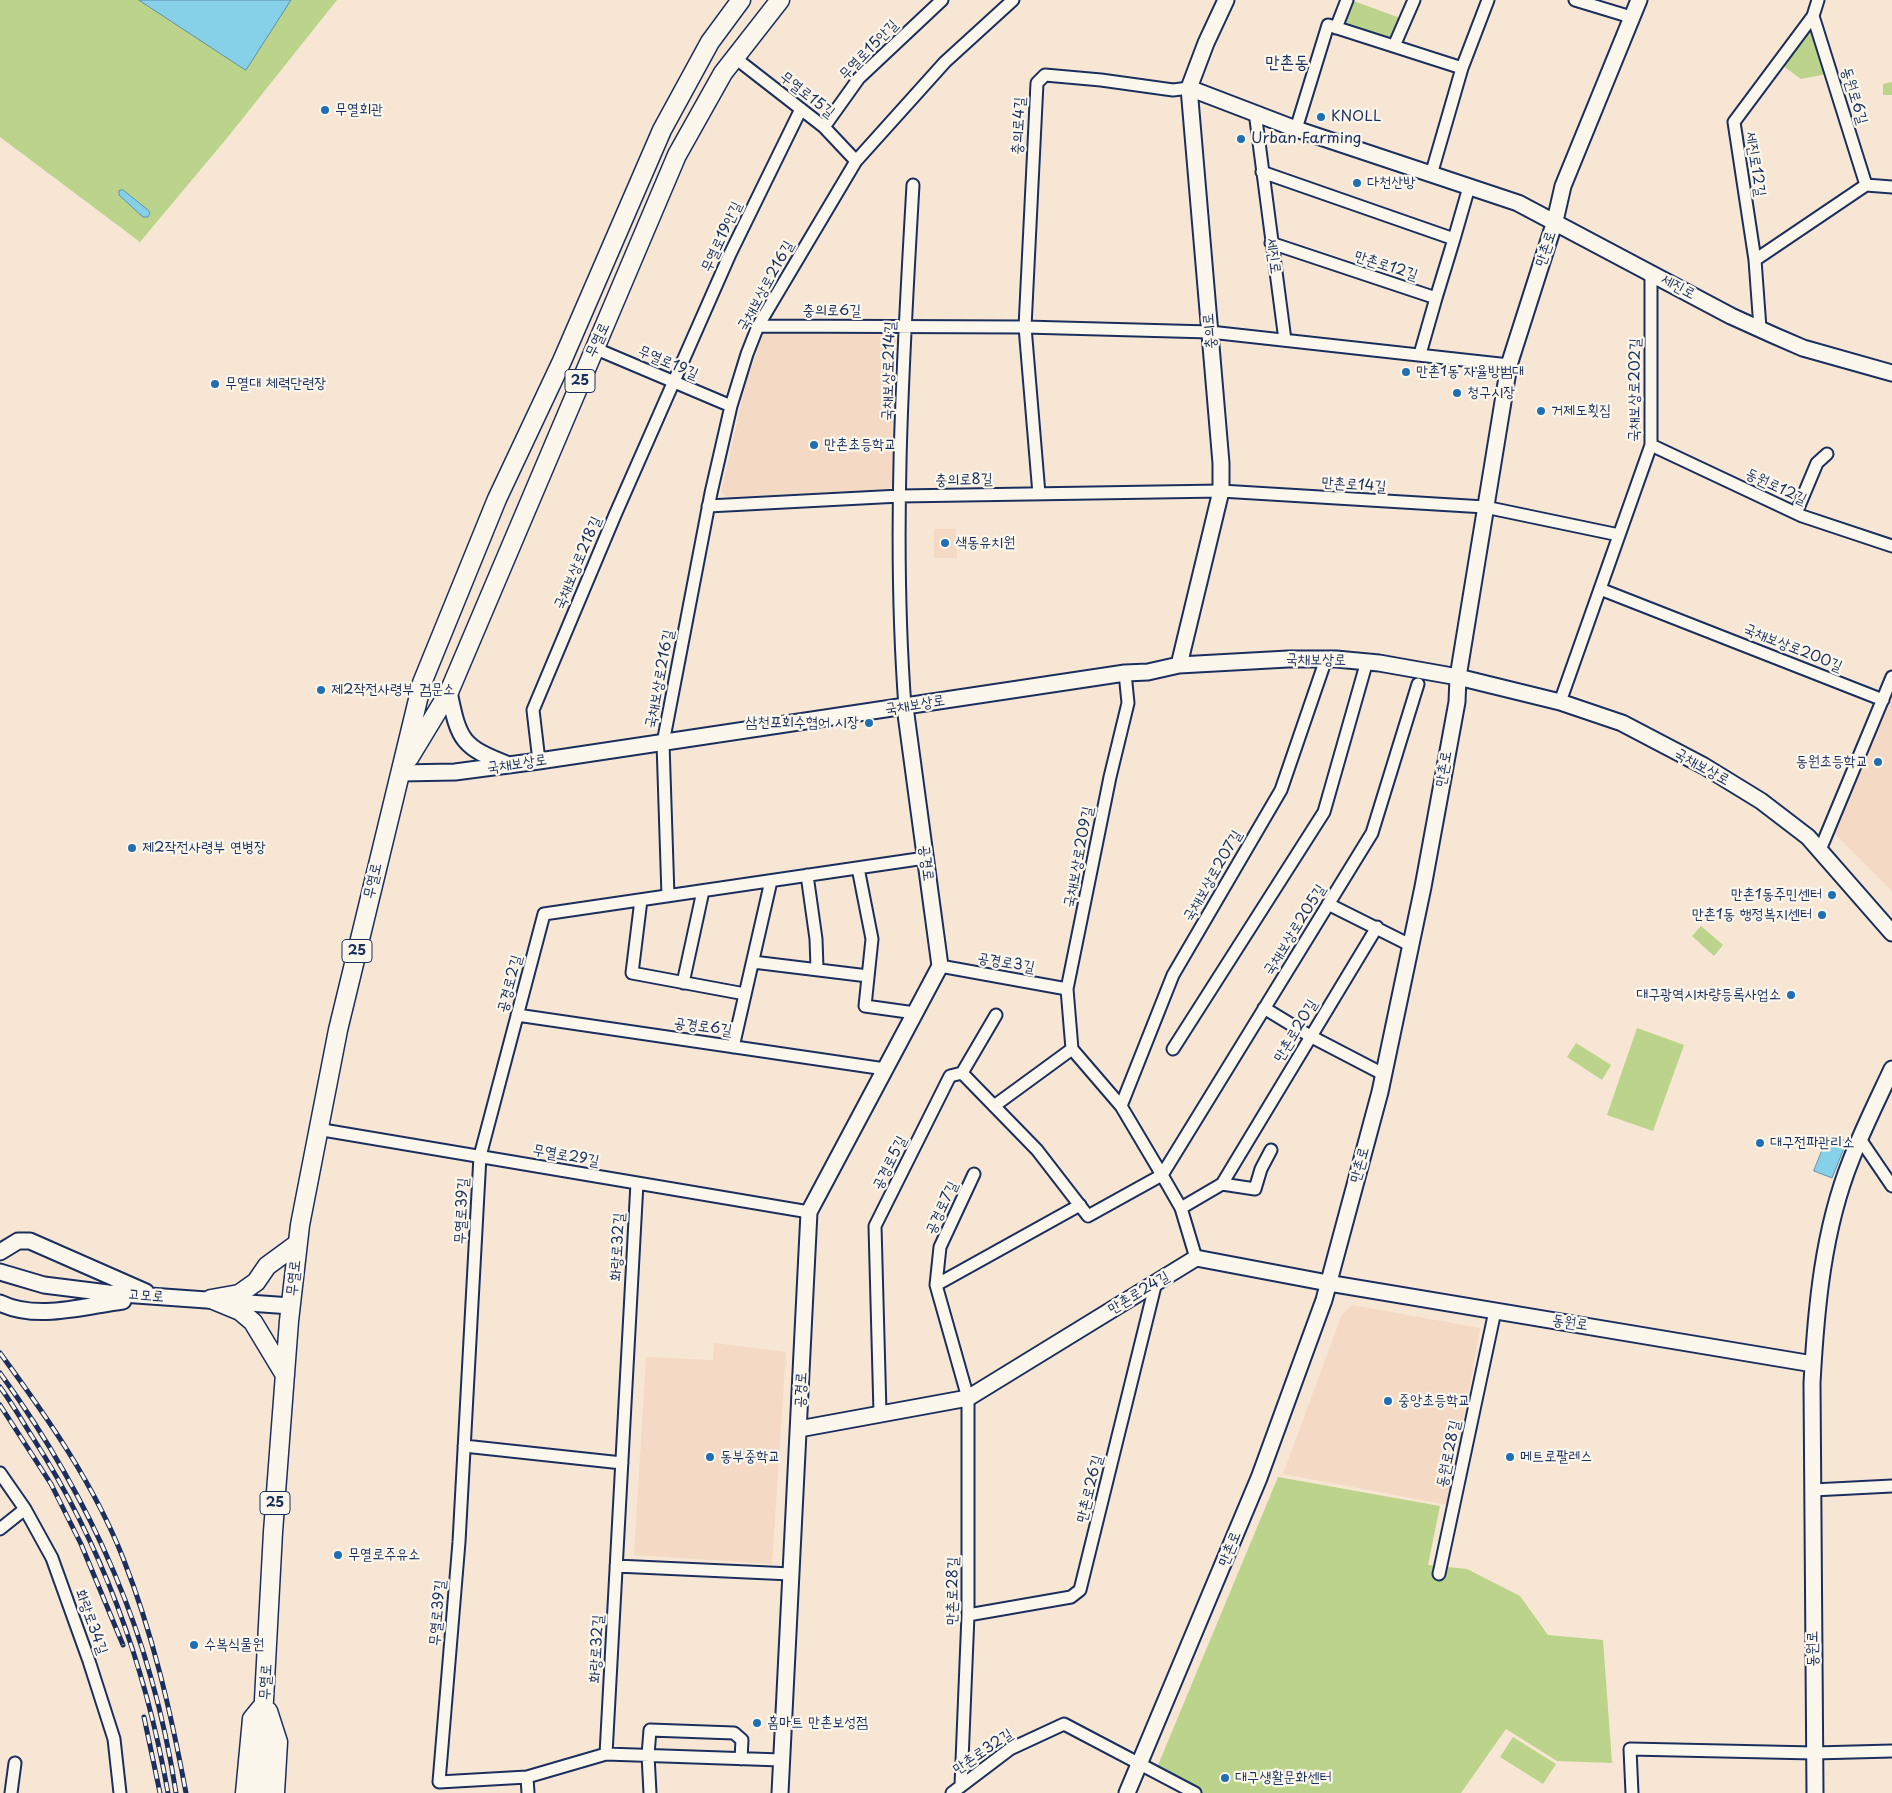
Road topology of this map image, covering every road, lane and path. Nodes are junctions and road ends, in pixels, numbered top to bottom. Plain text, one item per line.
1 (741, 0) edge
2 (780, 0) edge
3 (942, 0) edge
4 (1013, 0) edge
5 (1226, 0) edge
6 (1347, 0) edge
7 (1414, 0) edge
8 (1488, 0) edge
9 (1575, 0) edge
10 (1639, 0) edge
11 (1818, 0) edge
12 (1813, 16) junction
13 (1631, 18) junction
14 (1332, 26) junction
15 (1394, 46) junction
16 (734, 57) junction
17 (1462, 68) junction
18 (1189, 88) junction
19 (801, 109) junction
20 (1255, 112) junction
21 (824, 127) junction
22 (1296, 129) junction
23 (856, 161) junction
24 (1262, 172) junction
25 (1431, 175) junction
26 (1866, 184) junction
27 (913, 185) dead end
28 (1892, 187) edge
29 (1469, 188) junction
30 (1555, 221) junction
31 (1454, 239) junction
32 (1271, 243) junction
33 (1755, 260) junction
34 (1651, 272) junction
35 (1436, 298) junction
36 (758, 326) junction
37 (905, 326) junction
38 (1025, 327) junction
39 (1760, 328) junction
40 (1210, 332) junction
41 (1285, 340) junction
42 (594, 348) junction
43 (1420, 354) junction
44 (1509, 364) junction
45 (1892, 373) edge
46 (674, 380) junction
47 (731, 406) junction
48 (1650, 445) junction
49 (1826, 454) dead end
50 (1221, 491) junction
51 (1039, 494) junction
52 (900, 496) junction
53 (708, 506) junction
54 (1485, 508) junction
55 (1796, 513) junction
56 (1619, 536) junction
57 (1892, 546) edge
58 (1600, 589) junction
59 (1326, 658) junction
60 (1367, 661) junction
61 (1179, 665) junction
62 (1125, 673) junction
63 (1458, 677) junction
64 (1892, 678) edge
65 (1418, 684) dead end
66 (448, 692) junction
67 (1882, 700) junction
68 (1560, 702) junction
69 (905, 708) junction
70 (663, 743) junction
71 (539, 762) junction
72 (510, 765) junction
73 (400, 773) junction
74 (1820, 850) junction
75 (925, 858) junction
76 (858, 868) junction
77 (807, 876) junction
78 (771, 881) junction
79 (703, 891) junction
80 (668, 896) junction
81 (641, 900) junction
82 (1328, 904) junction
83 (1377, 927) junction
84 (1889, 927) edge
85 (1410, 945) junction
86 (753, 962) junction
87 (940, 966) junction
88 (816, 968) junction
89 (868, 976) junction
90 (683, 983) junction
91 (1067, 989) junction
92 (745, 994) junction
93 (1264, 1008) junction
94 (915, 1013) junction
95 (517, 1015) junction
96 (996, 1015) dead end
97 (1310, 1036) junction
98 (733, 1047) junction
99 (1072, 1049) junction
100 (1173, 1049) dead end
101 (885, 1069) junction
102 (1891, 1072) edge
103 (962, 1073) junction
104 (1383, 1074) junction
105 (994, 1106) junction
106 (1121, 1106) junction
107 (317, 1129) junction
108 (1860, 1139) junction
109 (1271, 1150) dead end
110 (480, 1156) junction
111 (974, 1174) dead end
112 (1162, 1175) junction
113 (637, 1183) junction
114 (1222, 1184) junction
115 (1892, 1186) edge
116 (1080, 1205) junction
117 (1181, 1208) junction
118 (809, 1212) junction
119 (297, 1244) junction
120 (0, 1252) edge
121 (1196, 1258) junction
122 (1, 1272) edge
123 (1156, 1282) junction
124 (1328, 1283) junction
125 (936, 1285) junction
126 (154, 1296) junction
127 (211, 1300) junction
128 (0, 1303) edge
129 (291, 1306) junction
130 (1495, 1311) junction
131 (1813, 1364) junction
132 (285, 1375) junction
133 (968, 1398) junction
134 (880, 1414) junction
135 (799, 1429) junction
136 (464, 1446) junction
137 (622, 1463) junction
138 (0, 1473) edge
139 (1892, 1486) edge
140 (1813, 1490) junction
141 (25, 1509) junction
142 (0, 1530) edge
143 (616, 1566) junction
144 (791, 1574) junction
145 (1439, 1574) dead end
146 (968, 1615) junction
147 (265, 1701) junction
148 (1892, 1751) edge
149 (1814, 1753) junction
150 (606, 1754) junction
151 (648, 1756) junction
152 (741, 1759) junction
153 (781, 1760) junction
154 (16, 1763) dead end
155 (1140, 1764) junction
156 (526, 1777) junction
157 (961, 1785) junction
158 (11, 1793) edge
159 (120, 1793) edge
160 (245, 1793) edge
161 (259, 1793) edge
162 (275, 1793) edge
163 (528, 1793) edge
164 (650, 1793) edge
165 (780, 1793) edge
166 (952, 1793) edge
167 (1127, 1793) edge
168 (1195, 1793) edge
169 (1632, 1793) edge
170 (1815, 1793) edge

1 - 73 main road, 무열로
2 - 16 main road, 무열로 / 25
3 - 21 street, 무열로15안길
4 - 23 street, 국채보상로216길
5 - 18 main road, 충의로
6 - 14 street
7 - 15 street
8 - 17 street
9 - 13 street
10 - 13 main road, 만촌로
11 - 12 street, 세진로12길
12 - 26 street, 동원로6길
12 - 33 street, 세진로12길
13 - 30 main road, 만촌로
14 - 15 street
14 - 22 street
15 - 17 street
16 - 19 street, 무열로15길
16 - 42 main road, 무열로 / 25
17 - 25 street
18 - 20 main road, 세진로
18 - 38 street, 충의로4길
18 - 40 main road, 충의로
19 - 21 street, 무열로15길
19 - 46 street, 무열로19안길
20 - 22 main road, 세진로
20 - 24 street, 세진로
21 - 23 street, 무열로15길
22 - 25 main road, 세진로
23 - 36 street, 국채보상로216길
24 - 31 street
24 - 32 street, 세진로
25 - 29 main road, 세진로
26 - 28 street
26 - 33 street
27 - 37 street, 국채보상로214길
29 - 30 main road, 세진로
29 - 31 street
30 - 34 main road, 세진로
30 - 44 main road, 만촌로
31 - 35 street
32 - 35 street, 만촌로12길
32 - 41 street, 세진로
33 - 39 street, 세진로12길
34 - 39 main road, 세진로
34 - 48 street, 국채보상로202길
35 - 43 street
36 - 37 street, 충의로6길
36 - 47 street, 국채보상로216길
37 - 38 street, 충의로6길
37 - 52 street, 국채보상로214길
38 - 40 street, 충의로6길
38 - 51 street
39 - 45 main road, 세진로
40 - 41 street
40 - 50 main road, 충의로
41 - 43 street
42 - 46 street, 무열로19길
42 - 66 main road, 무열로 / 25
43 - 44 street
44 - 54 main road, 만촌로
46 - 47 street, 무열로19길
46 - 71 street, 국채보상로218길
47 - 53 street, 국채보상로216길
48 - 55 street, 동원로12길
48 - 56 street, 국채보상로202길
49 - 55 street
50 - 51 street, 충의로8길
50 - 54 street, 만촌로14길
50 - 61 main road, 충의로
51 - 52 street, 충의로8길
52 - 53 street, 충의로8길
52 - 69 street, 국채보상로214길
53 - 70 street, 국채보상로216길
54 - 56 street
54 - 63 main road, 만촌로
55 - 57 street, 동원로12길
56 - 58 street, 국채보상로202길
58 - 67 street, 국채보상로200길
58 - 68 street, 국채보상로202길
59 - 60 main road, 국채보상로
59 - 61 main road, 국채보상로
59 - 106 street, 국채보상로207길
60 - 63 main road, 국채보상로
60 - 100 street
61 - 62 main road, 국채보상로
62 - 69 main road, 국채보상로
62 - 91 street, 국채보상로209길
63 - 68 main road, 국채보상로
63 - 85 main road, 만촌로
64 - 67 street
65 - 82 street, 국채보상로205길
66 - 72 main road
66 - 73 main road, 무열로 / 25
67 - 74 street
68 - 74 main road, 국채보상로
69 - 70 main road, 국채보상로
69 - 75 main road, 공경로
70 - 71 main road, 국채보상로
70 - 80 street
71 - 72 main road, 국채보상로
72 - 73 main road, 국채보상로
73 - 107 main road, 무열로 / 25
74 - 84 main road, 국채보상로
75 - 76 street, 공경로2길
75 - 87 main road, 공경로
76 - 77 street, 공경로2길
76 - 89 street
77 - 78 street, 공경로2길
77 - 88 street
78 - 79 street, 공경로2길
78 - 86 street
79 - 80 street, 공경로2길
79 - 90 street
80 - 81 street, 공경로2길
81 - 90 street
81 - 95 street, 공경로2길
82 - 83 street
82 - 93 street, 국채보상로205길
83 - 85 street
83 - 97 street, 만촌로20길
85 - 104 main road, 만촌로
86 - 88 street
86 - 92 street
87 - 91 street, 공경로3길
87 - 94 main road, 공경로
88 - 89 street
89 - 94 street
90 - 92 street
91 - 99 street, 국채보상로209길
92 - 98 street
93 - 97 street
93 - 112 street, 국채보상로205길
94 - 101 main road, 공경로
95 - 98 street, 공경로6길
95 - 110 street, 공경로2길
96 - 103 street, 공경로5길
97 - 104 street
97 - 114 street, 만촌로20길
98 - 101 street, 공경로6길
99 - 105 street
99 - 106 street
101 - 118 main road, 공경로
102 - 108 main road, 동원로
103 - 105 street
103 - 134 street, 공경로5길
104 - 124 main road, 만촌로
105 - 116 street
106 - 112 street
107 - 110 street, 무열로29길
107 - 119 main road, 무열로 / 25
108 - 115 street
108 - 131 main road, 동원로
109 - 114 street
110 - 113 street, 무열로29길
110 - 136 street, 무열로39길
111 - 125 street, 공경로7길
112 - 116 street
112 - 117 street
113 - 118 street, 무열로29길
113 - 137 street, 화랑로32길
114 - 117 street, 만촌로20길
116 - 125 street
117 - 121 street
118 - 135 main road, 공경로
119 - 127 main road
119 - 129 main road, 무열로 / 25
120 - 126 main road
121 - 123 main road, 만촌로24길
121 - 124 main road
122 - 126 main road, 고모로
123 - 133 main road, 만촌로24길
123 - 146 street, 만촌로26길
124 - 130 main road, 동원로
124 - 155 main road, 만촌로
125 - 133 street
126 - 127 main road, 고모로
126 - 128 main road
127 - 129 main road, 고모로
127 - 132 main road
129 - 132 main road, 무열로 / 25
130 - 131 main road, 동원로
130 - 145 street, 동원로28길
131 - 140 main road, 동원로
132 - 147 main road, 무열로 / 25
133 - 134 main road, 만촌로24길
133 - 146 street, 만촌로28길
134 - 135 main road, 만촌로24길
135 - 144 main road, 공경로
136 - 137 street
136 - 156 street, 무열로39길
137 - 143 street, 화랑로32길
138 - 141 street, 화랑로34길
139 - 140 street
140 - 149 main road, 동원로
141 - 142 street
141 - 159 street, 화랑로34길
143 - 144 street
143 - 150 street, 화랑로32길
144 - 153 main road, 공경로
146 - 157 street, 만촌로28길
147 - 160 main road
147 - 161 main road, 무열로 / 25
147 - 162 main road
148 - 149 street
149 - 169 street
149 - 170 main road, 동원로
150 - 151 street
150 - 156 street
151 - 152 street
151 - 152 street
151 - 164 street
152 - 153 street
153 - 165 main road, 공경로
154 - 158 street
155 - 157 street, 만촌로32길
155 - 167 main road, 만촌로
155 - 168 street
156 - 163 street
157 - 166 street, 만촌로32길

